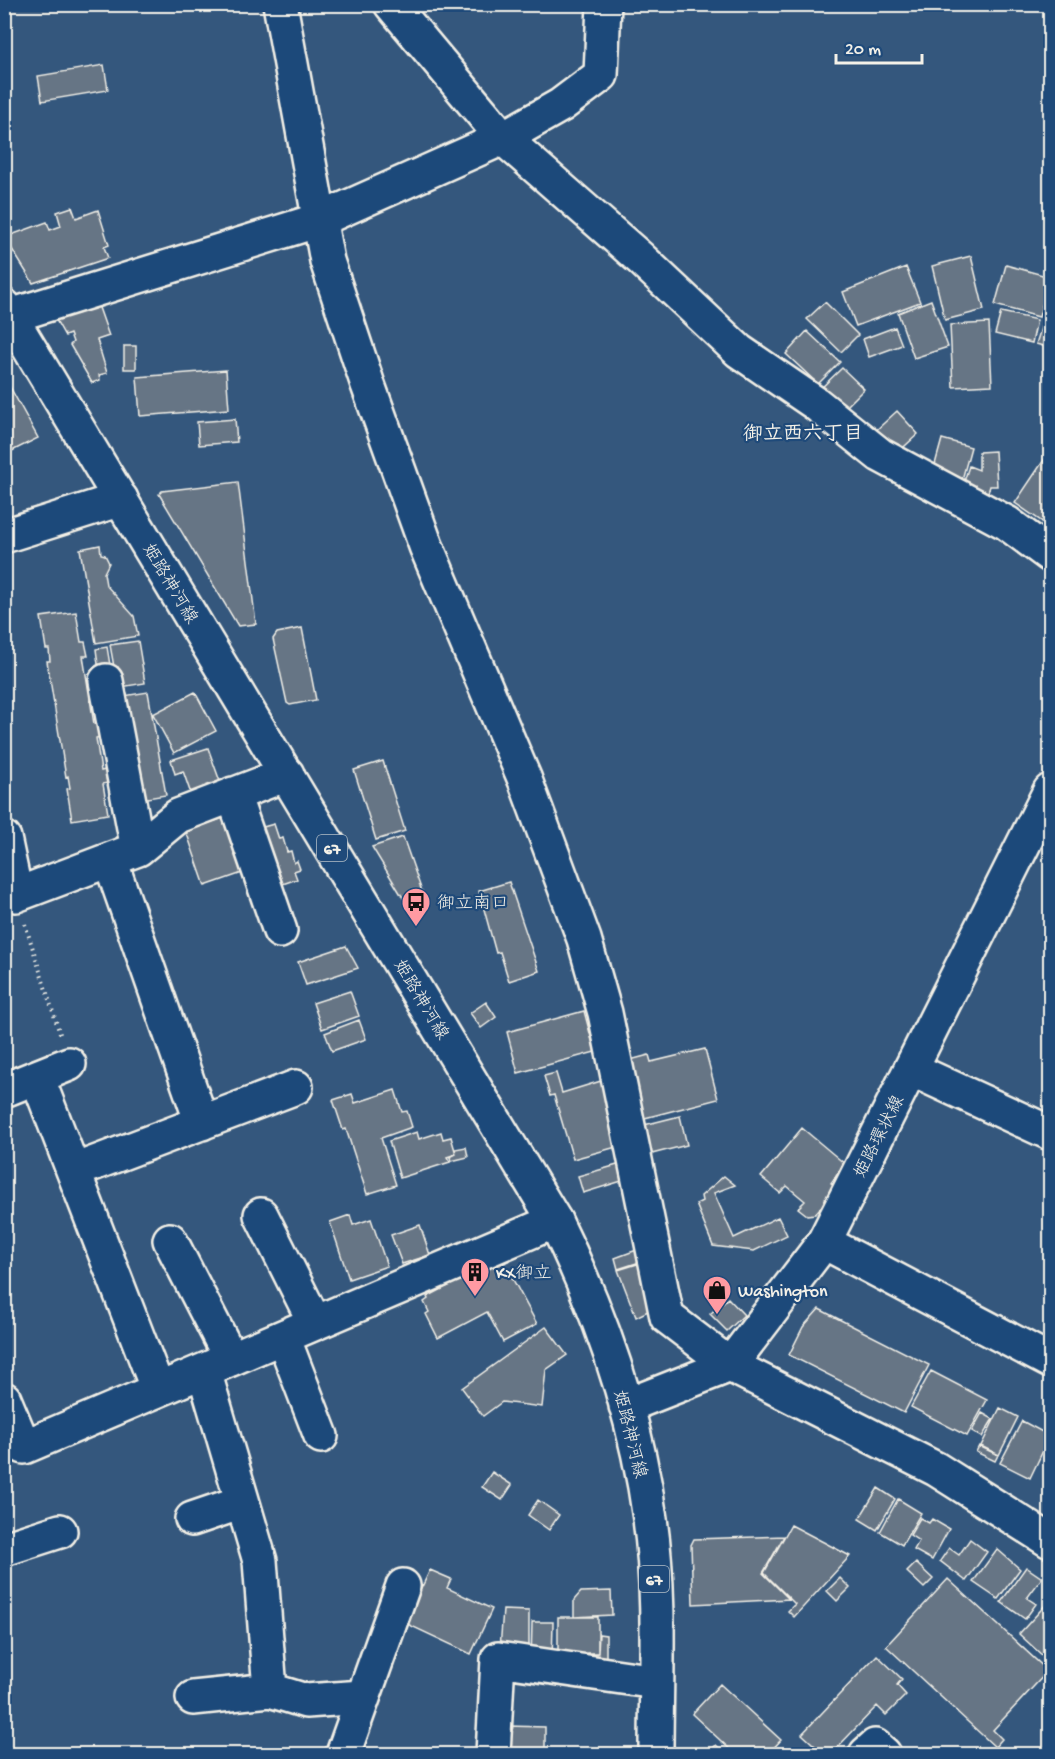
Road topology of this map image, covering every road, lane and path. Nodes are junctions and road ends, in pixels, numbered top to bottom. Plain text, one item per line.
1 (280, 4) edge
2 (391, 4) edge
3 (604, 4) edge
4 (503, 138) junction
5 (319, 220) junction
6 (6, 313) edge
7 (121, 499) junction
8 (4, 536) edge
9 (1050, 555) edge
10 (106, 681) dead end
11 (287, 774) junction
12 (1050, 791) edge
13 (233, 794) junction
14 (4, 838) edge
15 (124, 855) junction
16 (16, 895) junction
17 (280, 931) dead end
18 (69, 1064) joint
19 (911, 1069) junction
20 (37, 1077) junction
21 (296, 1087) dead end
22 (4, 1090) edge
23 (202, 1123) junction
24 (1050, 1133) edge
25 (74, 1172) junction
26 (261, 1215) dead end
27 (555, 1221) junction
28 (170, 1240) dead end
29 (824, 1242) junction
30 (315, 1323) junction
31 (282, 1337) junction
32 (1050, 1361) edge
33 (217, 1365) junction
34 (730, 1365) junction
35 (158, 1390) junction
36 (4, 1399) edge
37 (626, 1406) junction
38 (321, 1436) dead end
39 (14, 1450) edge
40 (242, 1502) junction
41 (192, 1519) dead end
42 (60, 1531) dead end
43 (1050, 1541) edge
44 (4, 1549) edge
45 (403, 1586) dead end
46 (656, 1682) junction
47 (270, 1690) junction
48 (363, 1697) junction
49 (193, 1698) dead end
50 (343, 1755) edge
51 (493, 1755) edge
52 (656, 1755) edge
53 (866, 1755) edge
54 (884, 1755) edge

1 - 5 street
2 - 4 street
3 - 4 street
4 - 5 street
4 - 9 street
5 - 6 street
5 - 34 street
6 - 7 street, 姫路神河線 / 67
7 - 8 street
7 - 11 street, 姫路神河線 / 67
10 - 15 street
11 - 13 street
11 - 27 street, 姫路神河線 / 67
12 - 19 street, 姫路環状線
13 - 15 street
13 - 17 street
14 - 16 street
15 - 16 street
15 - 23 street
16 - 18 path
18 - 20 street
19 - 24 street
19 - 29 street, 姫路環状線
20 - 22 street
20 - 25 street
21 - 23 street
23 - 25 street
25 - 35 street
26 - 30 street
27 - 30 street
27 - 37 street, 姫路神河線 / 67
28 - 33 street
29 - 32 street
29 - 34 street, 姫路環状線
30 - 31 street
31 - 33 street
31 - 38 street
33 - 35 street
33 - 40 street
34 - 37 street
34 - 43 street
35 - 39 street
36 - 39 street
37 - 46 street, 姫路神河線 / 67
40 - 41 street
40 - 47 street
42 - 44 street
45 - 48 street
46 - 51 street
46 - 52 street, 姫路神河線 / 67
47 - 48 street
47 - 49 street
48 - 50 street
53 - 54 street

